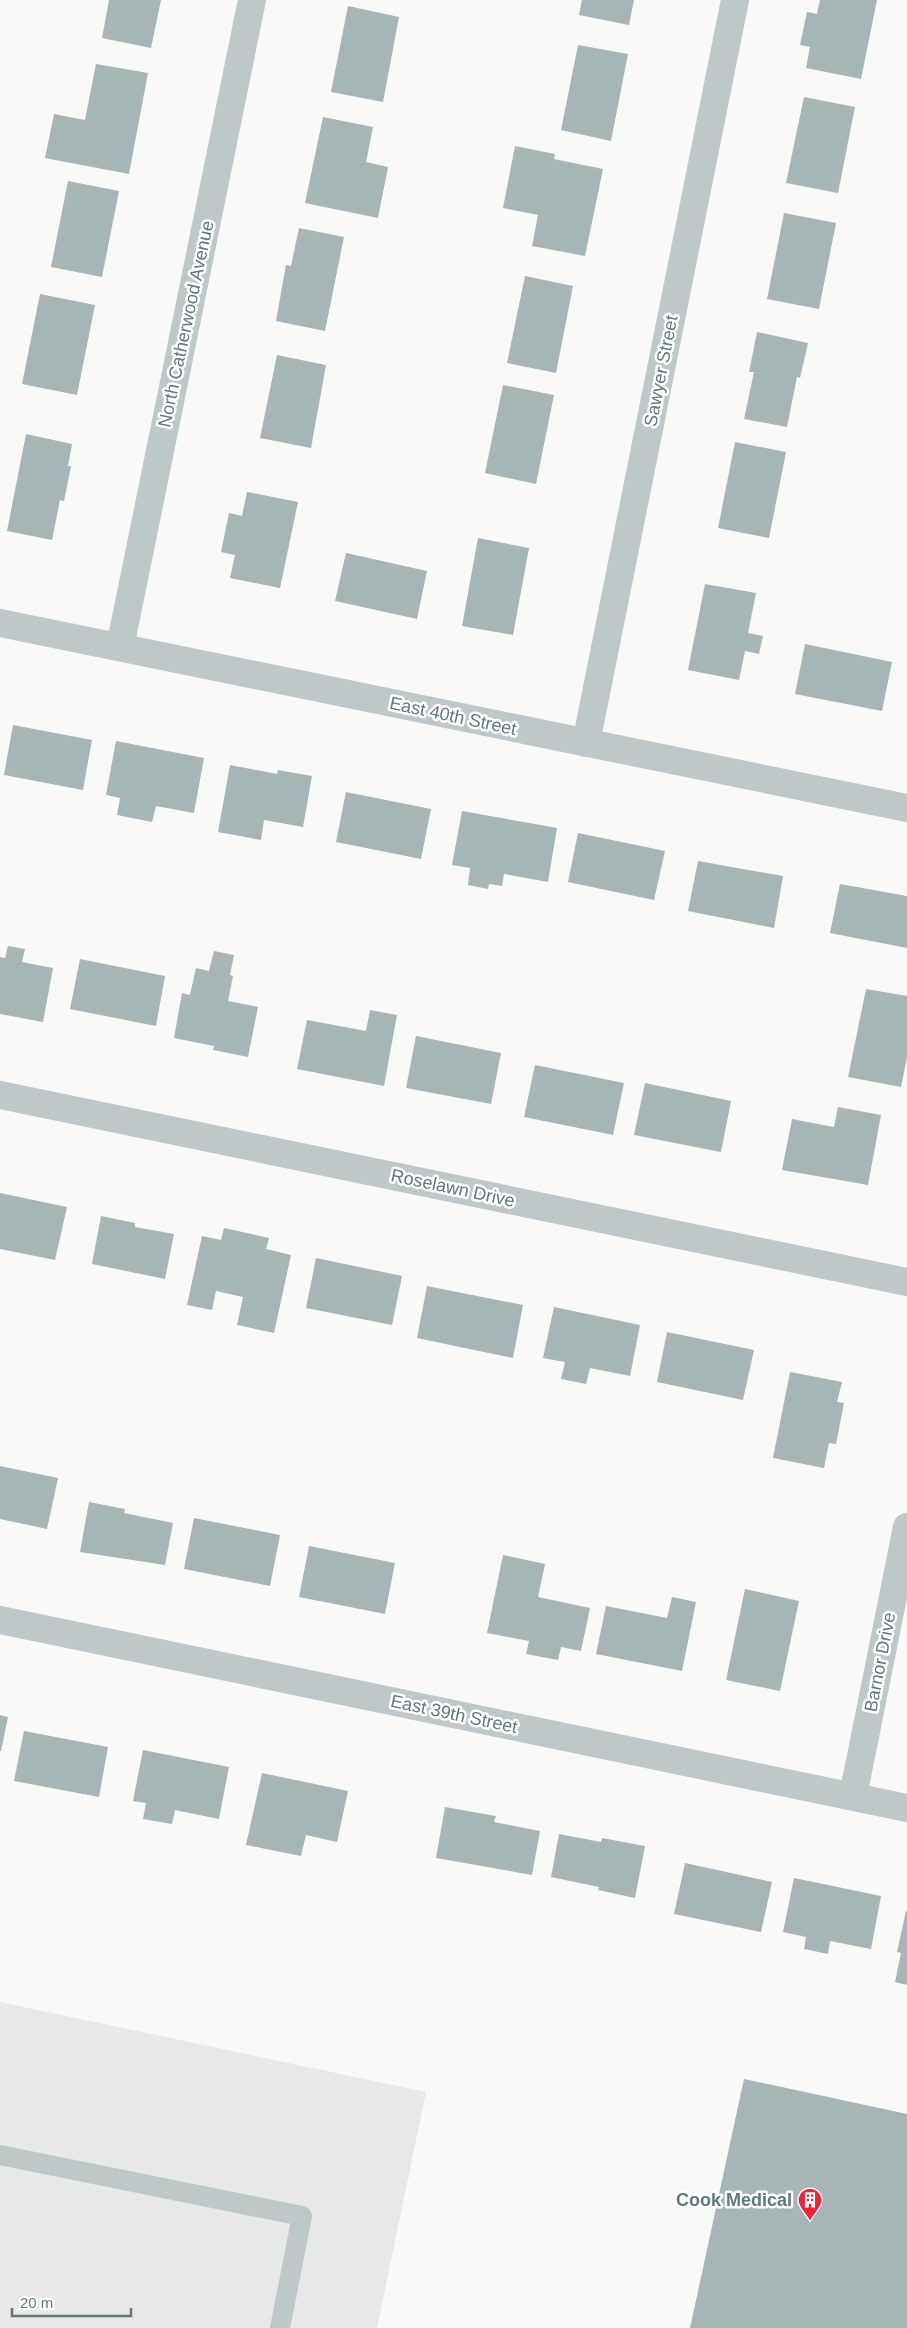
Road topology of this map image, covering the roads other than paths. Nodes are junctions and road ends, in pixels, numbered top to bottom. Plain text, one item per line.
1 (252, 0) edge
2 (735, 0) edge
3 (0, 623) edge
4 (120, 648) junction
5 (586, 742) junction
6 (907, 808) edge
7 (0, 1095) edge
8 (907, 1282) edge
9 (907, 1527) edge
10 (0, 1620) edge
11 (853, 1796) junction
12 (907, 1808) edge
13 (0, 2154) edge
14 (280, 2328) edge

1 - 4 street, North Catherwood Avenue
2 - 5 street, Sawyer Street
3 - 4 street, East 40th Street
4 - 5 street, East 40th Street
5 - 6 street, East 40th Street
7 - 8 street, Roselawn Drive
9 - 11 street, Barnor Drive
10 - 11 street, East 39th Street
11 - 12 street, East 39th Street
13 - 14 lane

